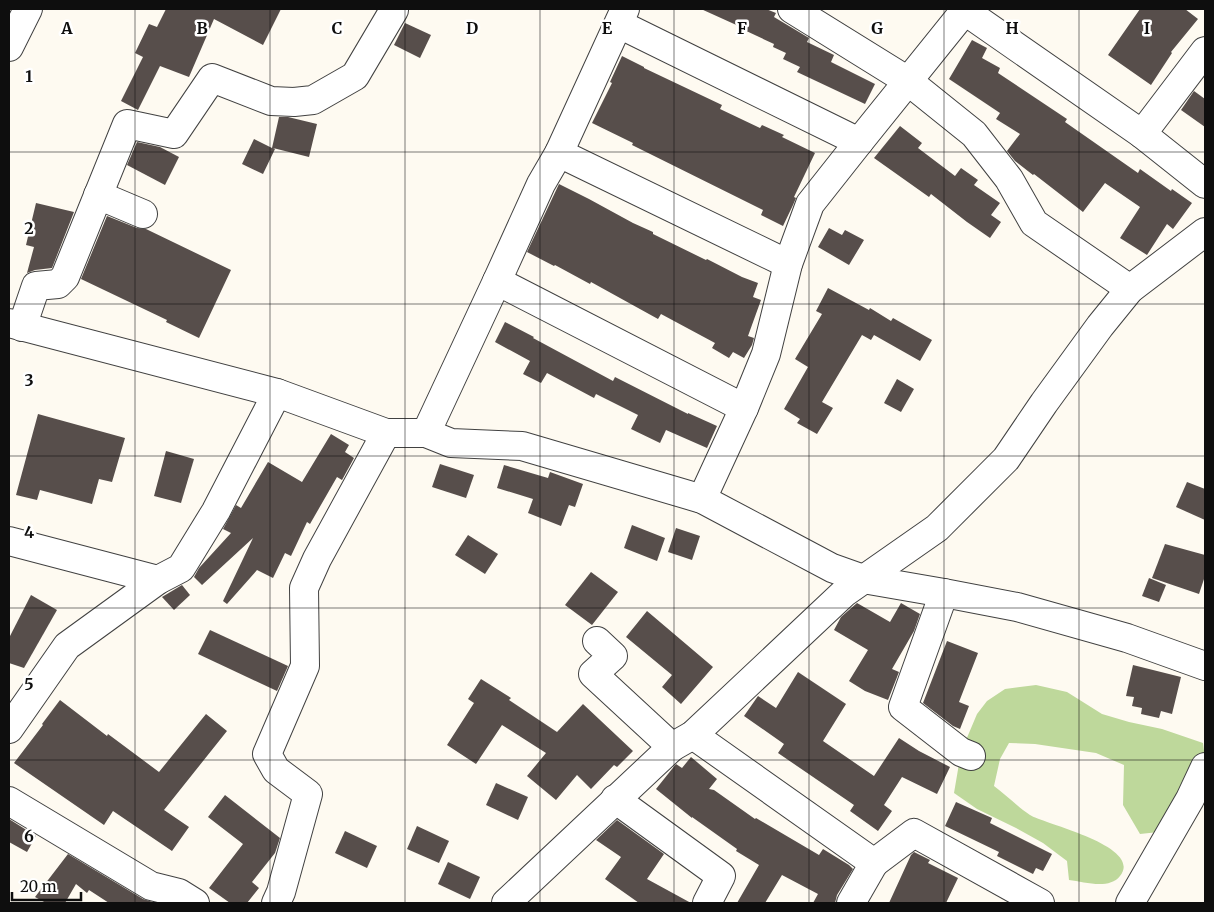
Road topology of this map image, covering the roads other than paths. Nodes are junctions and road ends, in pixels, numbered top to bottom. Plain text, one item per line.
1 (28, 9) edge
2 (399, 9) edge
3 (792, 9) edge
4 (966, 10) edge
5 (622, 16) edge
6 (9, 47) edge
7 (1205, 51) edge
8 (908, 81) junction
9 (1142, 134) junction
10 (859, 142) junction
11 (559, 153) junction
12 (1205, 184) edge
13 (98, 195) junction
14 (144, 214) dead end
15 (1205, 232) edge
16 (788, 264) junction
17 (497, 281) junction
18 (1130, 289) junction
19 (16, 325) edge
20 (277, 393) junction
21 (744, 408) junction
22 (386, 433) junction
23 (426, 433) junction
24 (702, 499) junction
25 (9, 541) edge
26 (863, 579) junction
27 (158, 580) junction
28 (944, 593) junction
29 (597, 641) dead end
30 (1205, 666) edge
31 (9, 729) edge
32 (682, 741) junction
33 (971, 756) dead end
34 (1205, 768) edge
35 (616, 799) junction
36 (9, 801) edge
37 (874, 863) junction
38 (195, 903) edge
39 (276, 903) edge
40 (506, 903) edge
41 (707, 903) edge
42 (850, 903) edge
43 (1040, 903) edge
44 (1130, 903) edge

1 - 6 street
2 - 13 street
3 - 8 street
4 - 8 street
4 - 9 street
5 - 10 street
5 - 11 street
7 - 9 street
8 - 10 street
8 - 18 street
9 - 12 street
10 - 16 street
11 - 16 street
11 - 17 street
13 - 14 street
13 - 19 street
15 - 18 street
16 - 21 street
17 - 21 street
17 - 23 street
18 - 26 street
19 - 20 street
20 - 22 street
20 - 27 street
21 - 24 street
22 - 23 street
22 - 39 street
23 - 24 street
24 - 26 street
25 - 27 street
26 - 28 street
26 - 32 street
27 - 31 street
28 - 30 street
28 - 33 street
29 - 32 street
32 - 35 street
32 - 37 street
34 - 44 street
35 - 40 street
35 - 41 street
36 - 38 street
37 - 42 street
37 - 43 street

